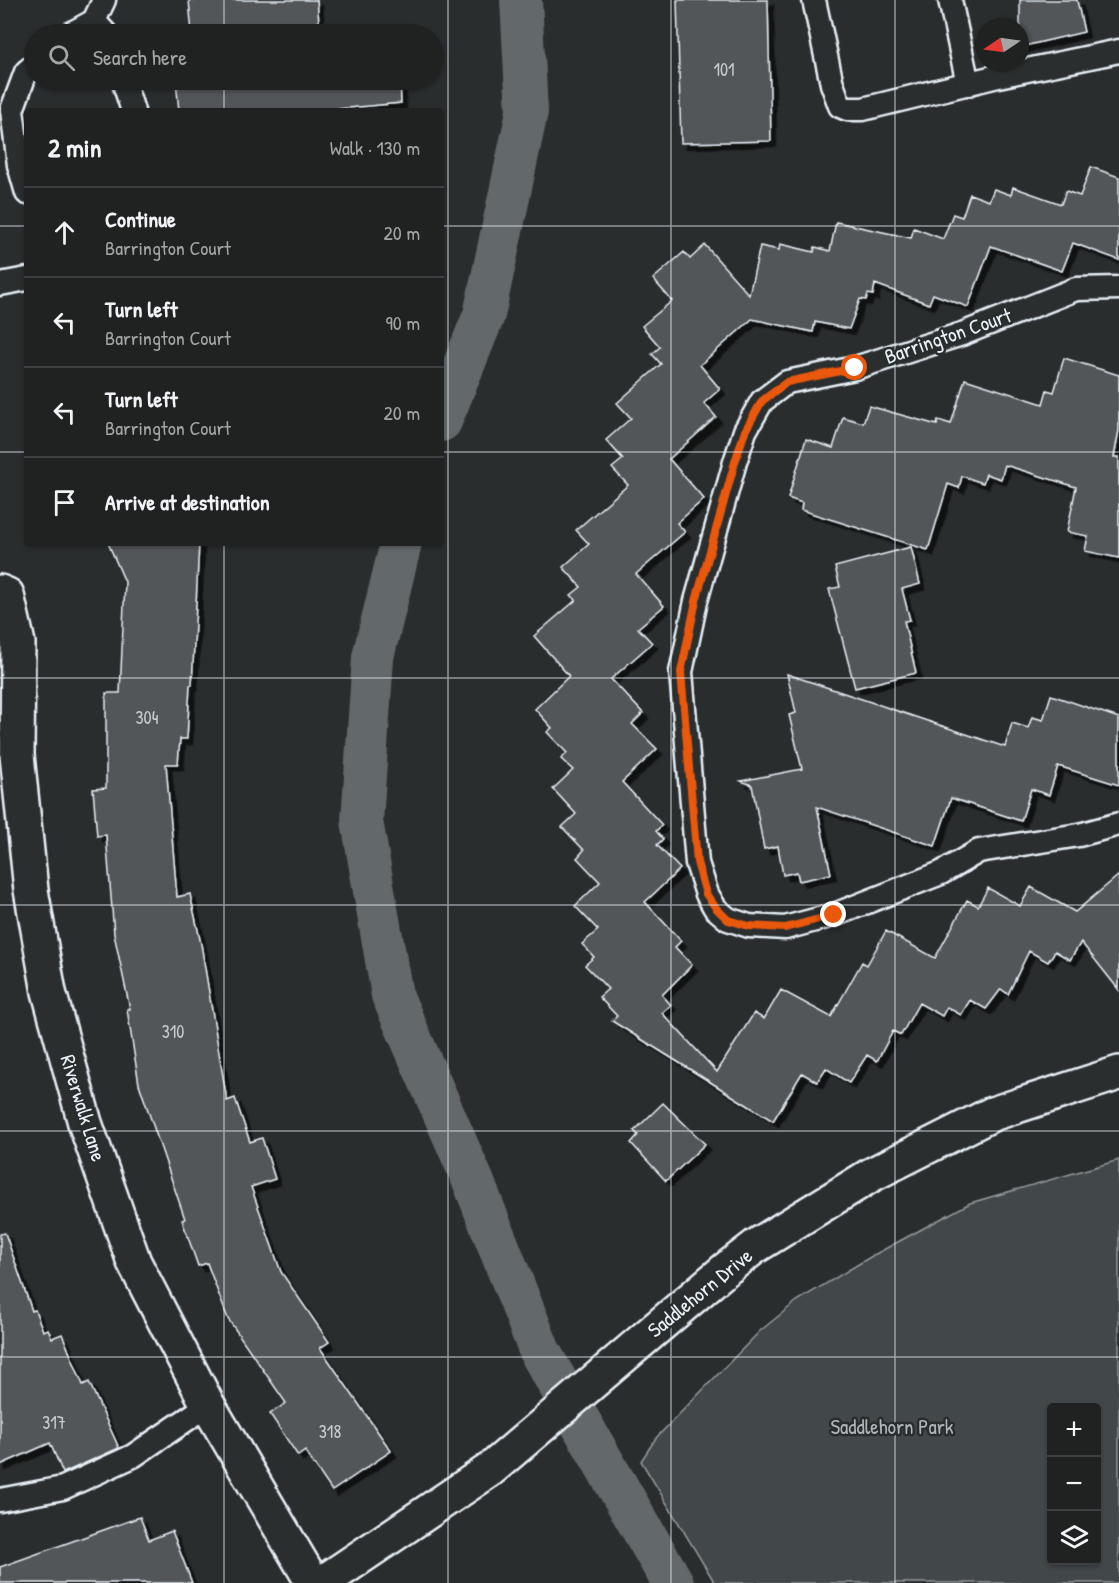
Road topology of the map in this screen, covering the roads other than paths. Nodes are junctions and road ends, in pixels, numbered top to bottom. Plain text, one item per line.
1 (104, 0) edge
2 (814, 0) edge
3 (950, 0) edge
4 (101, 24) edge
5 (1119, 51) edge
6 (24, 77) edge
7 (968, 84) junction
8 (126, 90) edge
9 (132, 108) edge
10 (24, 182) edge
11 (24, 280) edge
12 (0, 284) edge
13 (1119, 288) edge
14 (0, 592) edge
15 (1119, 824) edge
16 (1119, 1073) edge
17 (208, 1404) junction
18 (0, 1500) edge
19 (313, 1583) edge
20 (322, 1583) edge

1 - 4 lane
2 - 7 lane
3 - 7 lane
5 - 7 lane
6 - 10 lane
8 - 9 lane
11 - 12 lane
13 - 15 lane, Barrington Court
14 - 17 street, Riverwalk Lane
16 - 20 street, Saddlehorn Drive
17 - 18 lane
17 - 19 street, Riverwalk Lane

